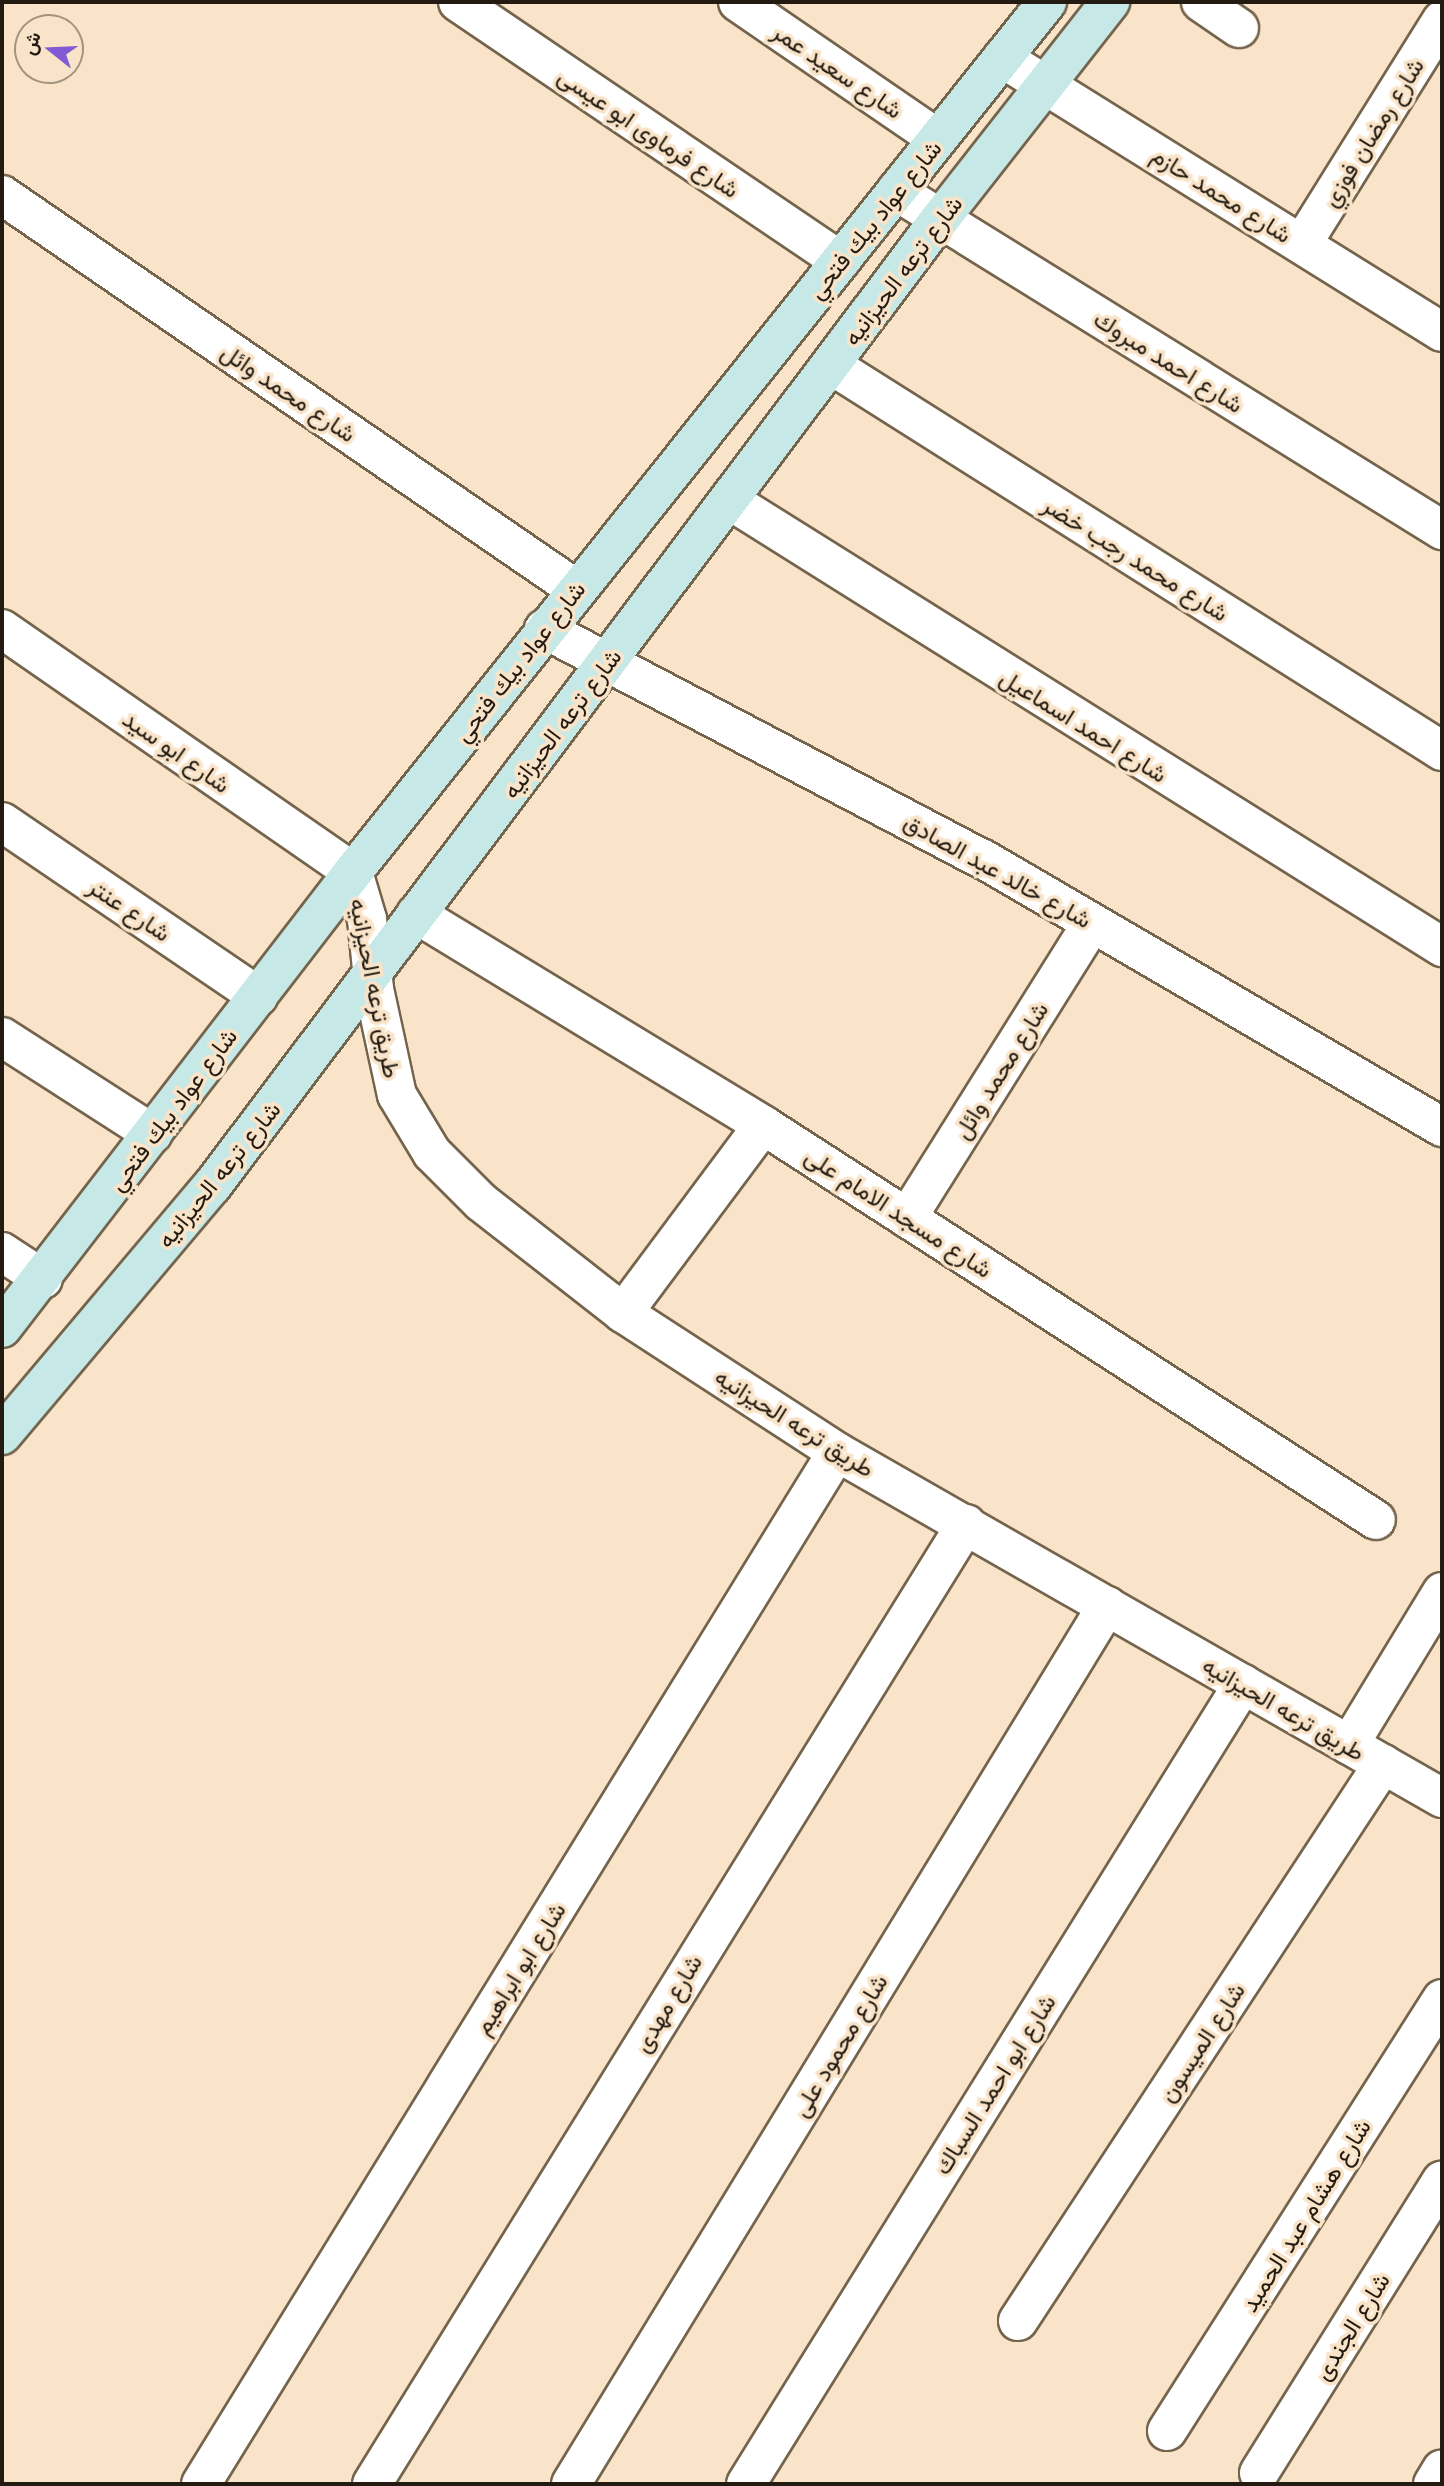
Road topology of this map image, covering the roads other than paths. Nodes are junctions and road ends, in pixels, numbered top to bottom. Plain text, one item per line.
1 (458, 2) edge
2 (738, 2) edge
3 (1046, 2) edge
4 (1110, 2) edge
5 (1200, 2) edge
6 (1442, 20) edge
7 (1239, 28) dead end
8 (1002, 58) junction
9 (1045, 85) junction
10 (938, 139) junction
11 (896, 191) junction
12 (5, 205) edge
13 (940, 219) junction
14 (1302, 244) junction
15 (839, 261) junction
16 (1442, 332) edge
17 (831, 365) junction
18 (729, 500) junction
19 (1442, 530) edge
20 (576, 589) junction
21 (2, 629) edge
22 (544, 629) junction
23 (607, 662) junction
24 (1442, 751) edge
25 (2, 822) edge
26 (353, 872) junction
27 (416, 914) junction
28 (1092, 923) junction
29 (1442, 947) edge
30 (372, 971) junction
31 (258, 996) junction
32 (2, 1037) edge
33 (763, 1125) junction
34 (1442, 1127) edge
35 (153, 1134) junction
36 (907, 1218) junction
37 (2, 1252) edge
38 (43, 1279) junction
39 (624, 1313) junction
40 (2, 1328) edge
41 (2, 1435) edge
42 (837, 1452) junction
43 (1376, 1520) dead end
44 (965, 1524) junction
45 (1442, 1592) edge
46 (1107, 1606) junction
47 (1243, 1684) junction
48 (1349, 1745) junction
49 (1383, 1764) junction
50 (1442, 1798) edge
51 (1442, 1999) edge
52 (1442, 2180) edge
53 (1018, 2320) dead end
54 (1167, 2431) dead end
55 (1442, 2469) edge
56 (1259, 2473) dead end
57 (201, 2484) edge
58 (372, 2484) edge
59 (571, 2484) edge
60 (746, 2484) edge
61 (1433, 2484) edge

1 - 15 street, شارع فرماوى ابو عيسى
2 - 10 street, شارع سعيد عمر
3 - 8 street, شارع عواد بيك فتحي
4 - 9 street, شارع ترعه الحيزانيه
5 - 7 street
6 - 14 street, شارع رمضان فوزي
8 - 9 street, شارع محمد حازم
8 - 10 street, شارع عواد بيك فتحي
9 - 13 street, شارع ترعه الحيزانيه
9 - 14 street, شارع محمد حازم
10 - 11 street, شارع عواد بيك فتحي
11 - 13 street, شارع احمد مبروك
11 - 15 street, شارع عواد بيك فتحي
12 - 20 street, شارع محمد وائل
13 - 17 street, شارع ترعه الحيزانيه
13 - 19 street, شارع احمد مبروك
14 - 16 street, شارع محمد حازم
15 - 20 street, شارع عواد بيك فتحي
17 - 18 street, شارع ترعه الحيزانيه
17 - 24 street, شارع محمد رجب خضر
18 - 23 street, شارع ترعه الحيزانيه
18 - 29 street, شارع احمد اسماعيل
20 - 22 street, شارع عواد بيك فتحي
21 - 26 street, شارع ابو سيد
22 - 23 street, شارع خالد عبد الصادق
22 - 26 street, شارع عواد بيك فتحي
23 - 27 street, شارع ترعه الحيزانيه
23 - 28 street, شارع خالد عبد الصادق
25 - 31 street, شارع عنتر
26 - 30 street, طريق ترعه الحيزانيه
26 - 31 street, شارع عواد بيك فتحي
27 - 30 street, شارع ترعه الحيزانيه
27 - 33 street, شارع مسجد الامام على
28 - 34 street, شارع خالد عبد الصادق
28 - 36 street, شارع محمد وائل
30 - 39 street, طريق ترعه الحيزانيه
30 - 41 street, شارع ترعه الحيزانيه
31 - 35 street, شارع عواد بيك فتحي
32 - 35 street
33 - 36 street, شارع مسجد الامام على
33 - 39 street
35 - 38 street, شارع عواد بيك فتحي
36 - 43 street, شارع مسجد الامام على
37 - 38 street
38 - 40 street, شارع عواد بيك فتحي
39 - 42 street, طريق ترعه الحيزانيه
42 - 44 street, طريق ترعه الحيزانيه
42 - 57 street, شارع ابو ابراهيم
44 - 46 street, طريق ترعه الحيزانيه
44 - 58 street, شارع مهدى
45 - 48 street
46 - 47 street, طريق ترعه الحيزانيه
46 - 59 street, شارع محمود على
47 - 48 street, طريق ترعه الحيزانيه
47 - 60 street, شارع ابو احمد السباك
48 - 49 street, طريق ترعه الحيزانيه
49 - 50 street, طريق ترعه الحيزانيه
49 - 53 street, شارع الميسون
51 - 54 street, شارع هشام عبد الحميد
52 - 56 street, شارع الجندى
55 - 61 street

